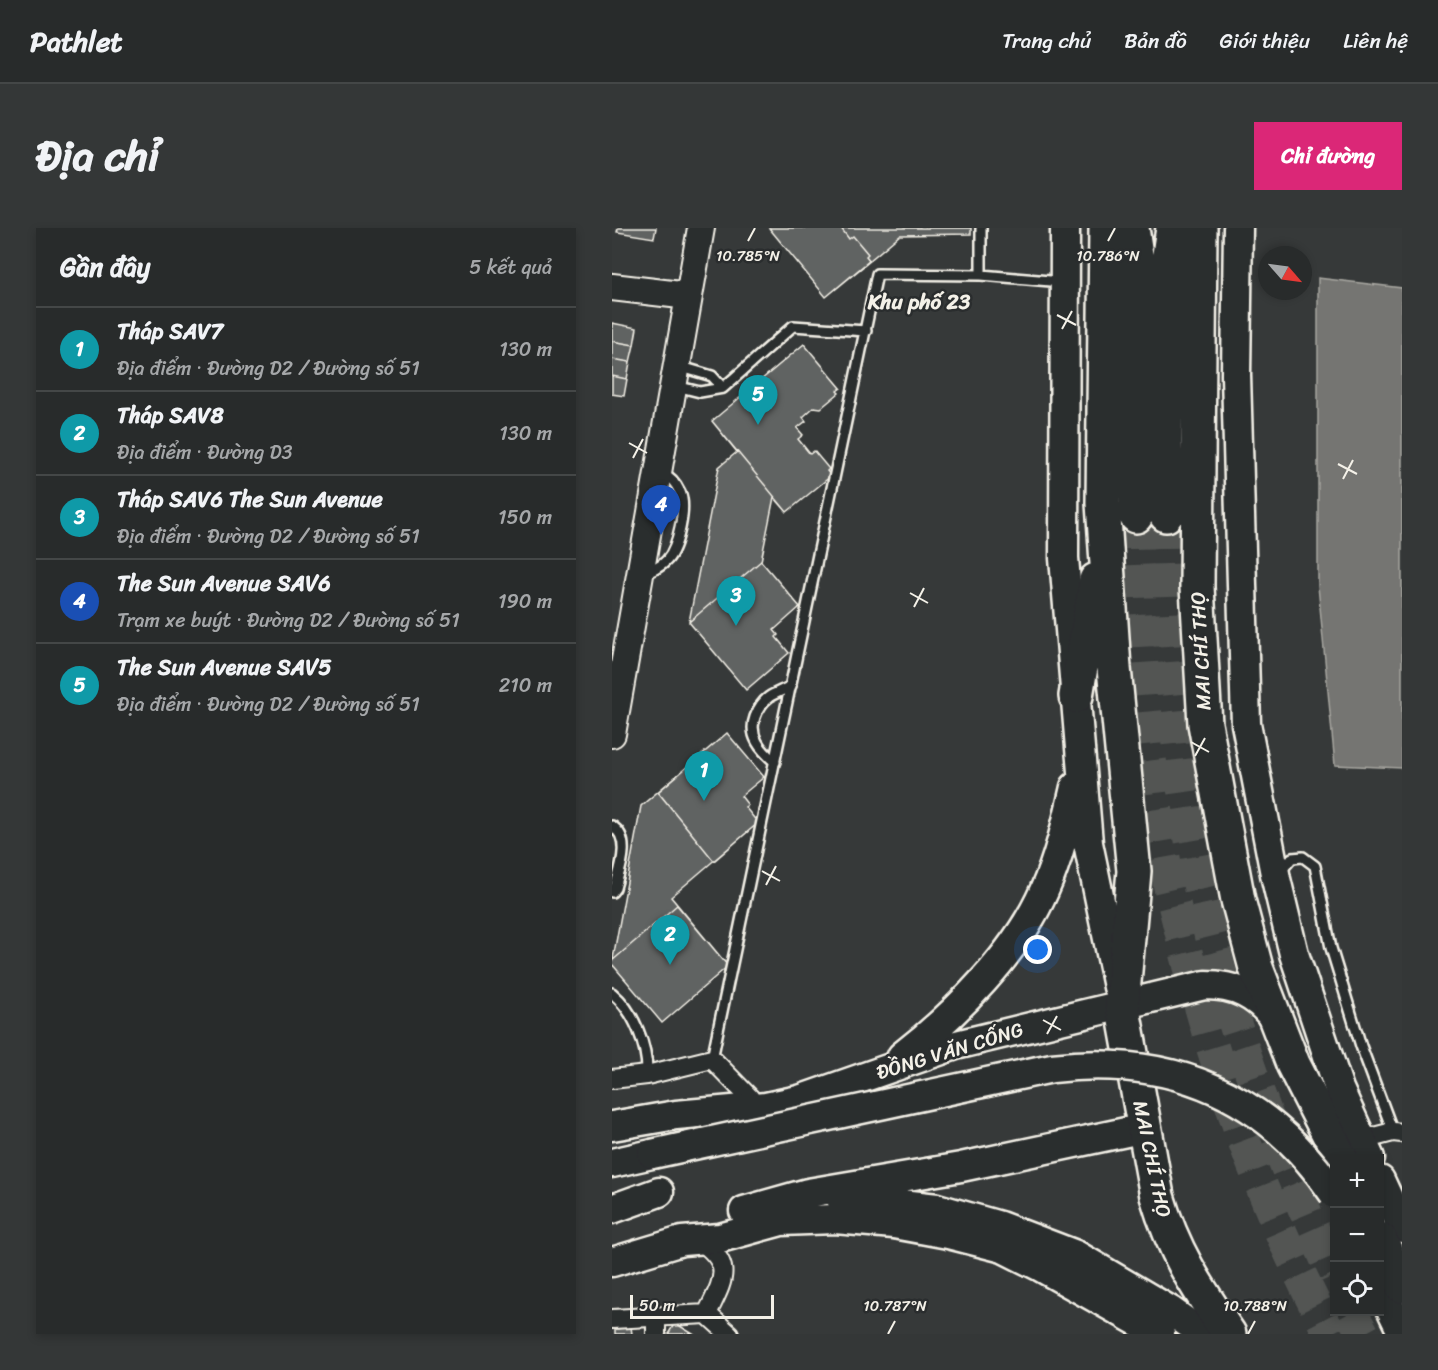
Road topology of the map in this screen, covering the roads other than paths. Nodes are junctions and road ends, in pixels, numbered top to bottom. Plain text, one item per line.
1 (701, 228) edge
2 (981, 228) edge
3 (1065, 228) edge
4 (1106, 228) edge
5 (1132, 228) edge
6 (1173, 228) edge
7 (1200, 228) edge
8 (1238, 228) edge
9 (981, 274) junction
10 (1065, 282) junction
11 (612, 287) edge
12 (689, 296) junction
13 (866, 331) junction
14 (675, 375) junction
15 (723, 388) junction
16 (1104, 503) junction
17 (791, 686) junction
18 (1076, 696) junction
19 (612, 728) edge
20 (1082, 761) junction
21 (775, 762) junction
22 (612, 826) edge
23 (1276, 879) junction
24 (612, 892) edge
25 (612, 993) edge
26 (1122, 1004) junction
27 (1276, 1021) junction
28 (712, 1059) junction
29 (885, 1069) junction
30 (647, 1075) junction
31 (612, 1078) edge
32 (750, 1109) junction
33 (612, 1126) edge
34 (1145, 1128) junction
35 (1398, 1133) edge
36 (1358, 1152) edge
37 (612, 1163) edge
38 (1330, 1188) edge
39 (1384, 1189) edge
40 (657, 1193) dead end
41 (808, 1193) junction
42 (612, 1209) edge
43 (1402, 1228) edge
44 (709, 1239) junction
45 (1384, 1248) edge
46 (612, 1249) edge
47 (612, 1262) edge
48 (1402, 1286) edge
49 (1384, 1294) edge
50 (707, 1314) junction
51 (612, 1319) edge
52 (656, 1325) edge
53 (1402, 1332) edge
54 (729, 1334) edge
55 (1160, 1334) edge
56 (1203, 1334) edge
57 (1229, 1334) edge

1 - 12 street
2 - 9 lane
3 - 10 main road, MAI CHÍ THỌ
4 - 16 highway, MAI CHÍ THỌ
5 - 6 highway
7 - 27 highway, MAI CHÍ THỌ
8 - 23 main road, MAI CHÍ THỌ
9 - 10 lane
9 - 13 lane
10 - 18 main road, MAI CHÍ THỌ
11 - 12 street
12 - 14 street
13 - 15 lane
13 - 17 lane
14 - 15 lane
14 - 15 lane
14 - 19 street
16 - 18 highway
16 - 26 highway, MAI CHÍ THỌ
17 - 21 lane
17 - 21 lane
18 - 20 main road, MAI CHÍ THỌ
20 - 26 main road, MAI CHÍ THỌ
20 - 29 main road
21 - 28 lane
22 - 24 lane
23 - 35 lane
23 - 36 main road, MAI CHÍ THỌ
25 - 30 lane
26 - 27 main road, ĐỒNG VĂN CỐNG
26 - 29 main road, ĐỒNG VĂN CỐNG
26 - 34 highway, MAI CHÍ THỌ
27 - 36 highway, MAI CHÍ THỌ
28 - 30 street
28 - 32 street
29 - 32 main road, ĐỒNG VĂN CỐNG
30 - 31 street
32 - 33 main road, ĐỒNG VĂN CỐNG
34 - 41 main road
34 - 57 highway, MAI CHÍ THỌ
35 - 36 street
37 - 38 main road, bridge
39 - 43 main road
40 - 42 main road
41 - 46 main road
41 - 56 main road
44 - 47 main road
44 - 50 street
44 - 55 main road
45 - 48 highway
49 - 53 main road
50 - 52 street
50 - 54 street
51 - 52 street

